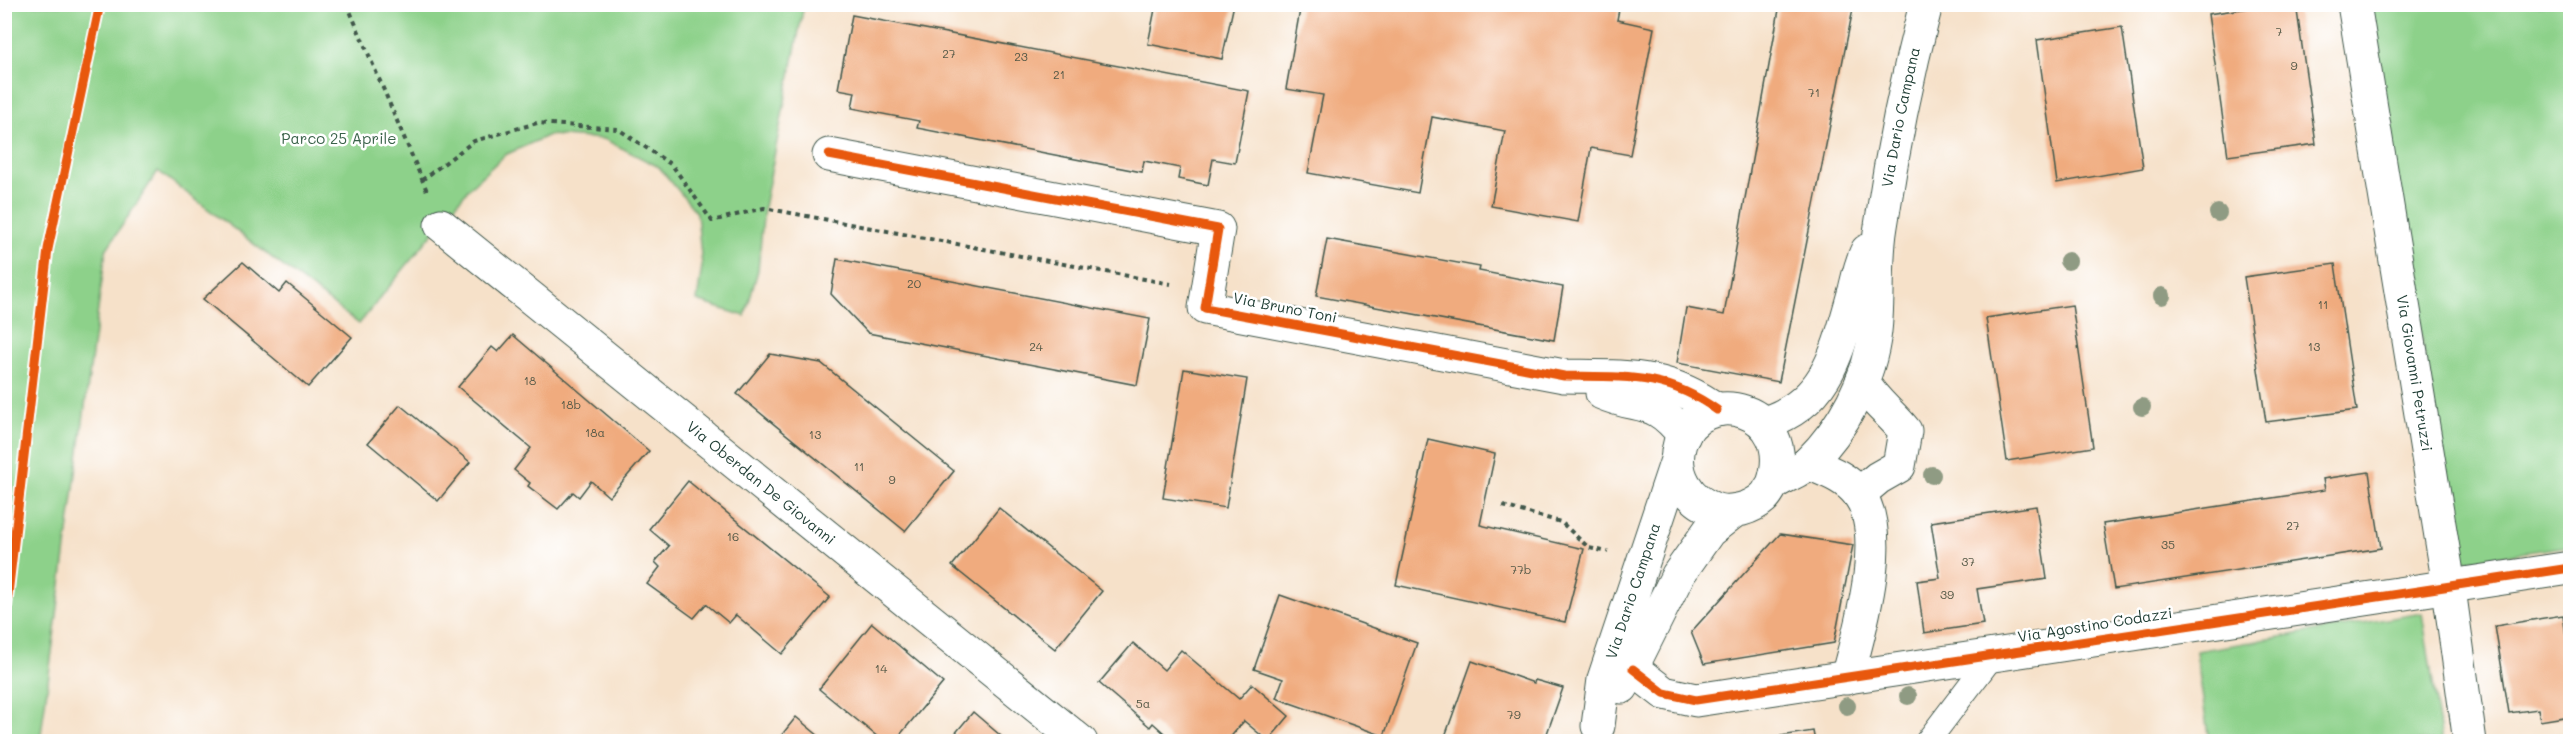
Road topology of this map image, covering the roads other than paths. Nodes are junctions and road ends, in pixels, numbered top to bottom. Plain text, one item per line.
1 (1926, 4) edge
2 (2354, 4) edge
3 (829, 156) dead end
4 (441, 225) road end
5 (1880, 228) junction
6 (1564, 376) junction
7 (1862, 381) junction
8 (1717, 410) junction
9 (1764, 423) junction
10 (1681, 448) junction
11 (1808, 464) junction
12 (1773, 484) junction
13 (1858, 494) junction
14 (1734, 511) junction
15 (2571, 568) edge
16 (2448, 586) junction
17 (1993, 655) junction
18 (1633, 669) junction
19 (1847, 678) junction
20 (1595, 734) edge
21 (1081, 741) edge
22 (1927, 741) edge
23 (2470, 741) edge

1 - 5 street, Via Dario Campana
2 - 16 street, Via Giovanni Petruzzi
3 - 6 street, Via Bruno Toni
4 - 21 street, Via Oberdan De Giovanni
5 - 7 street, Via Dario Campana
5 - 9 street, Via Dario Campana
6 - 8 street, Via Bruno Toni
6 - 10 street, Via Bruno Toni
7 - 11 street, Via Dario Campana
7 - 13 street
8 - 9 street
8 - 10 street, Via Dario Campana
9 - 12 street
10 - 14 street
10 - 20 street, Via Dario Campana
11 - 12 street, Via Dario Campana
11 - 13 street
12 - 14 street, Via Dario Campana
13 - 19 street
14 - 18 street, Via Dario Campana
15 - 16 street, Via Agostino Codazzi
16 - 17 street, Via Agostino Codazzi
16 - 23 street, Via Giovanni Petruzzi
17 - 19 street, Via Agostino Codazzi
17 - 22 lane
18 - 19 street, Via Agostino Codazzi
18 - 20 street, Via Dario Campana

